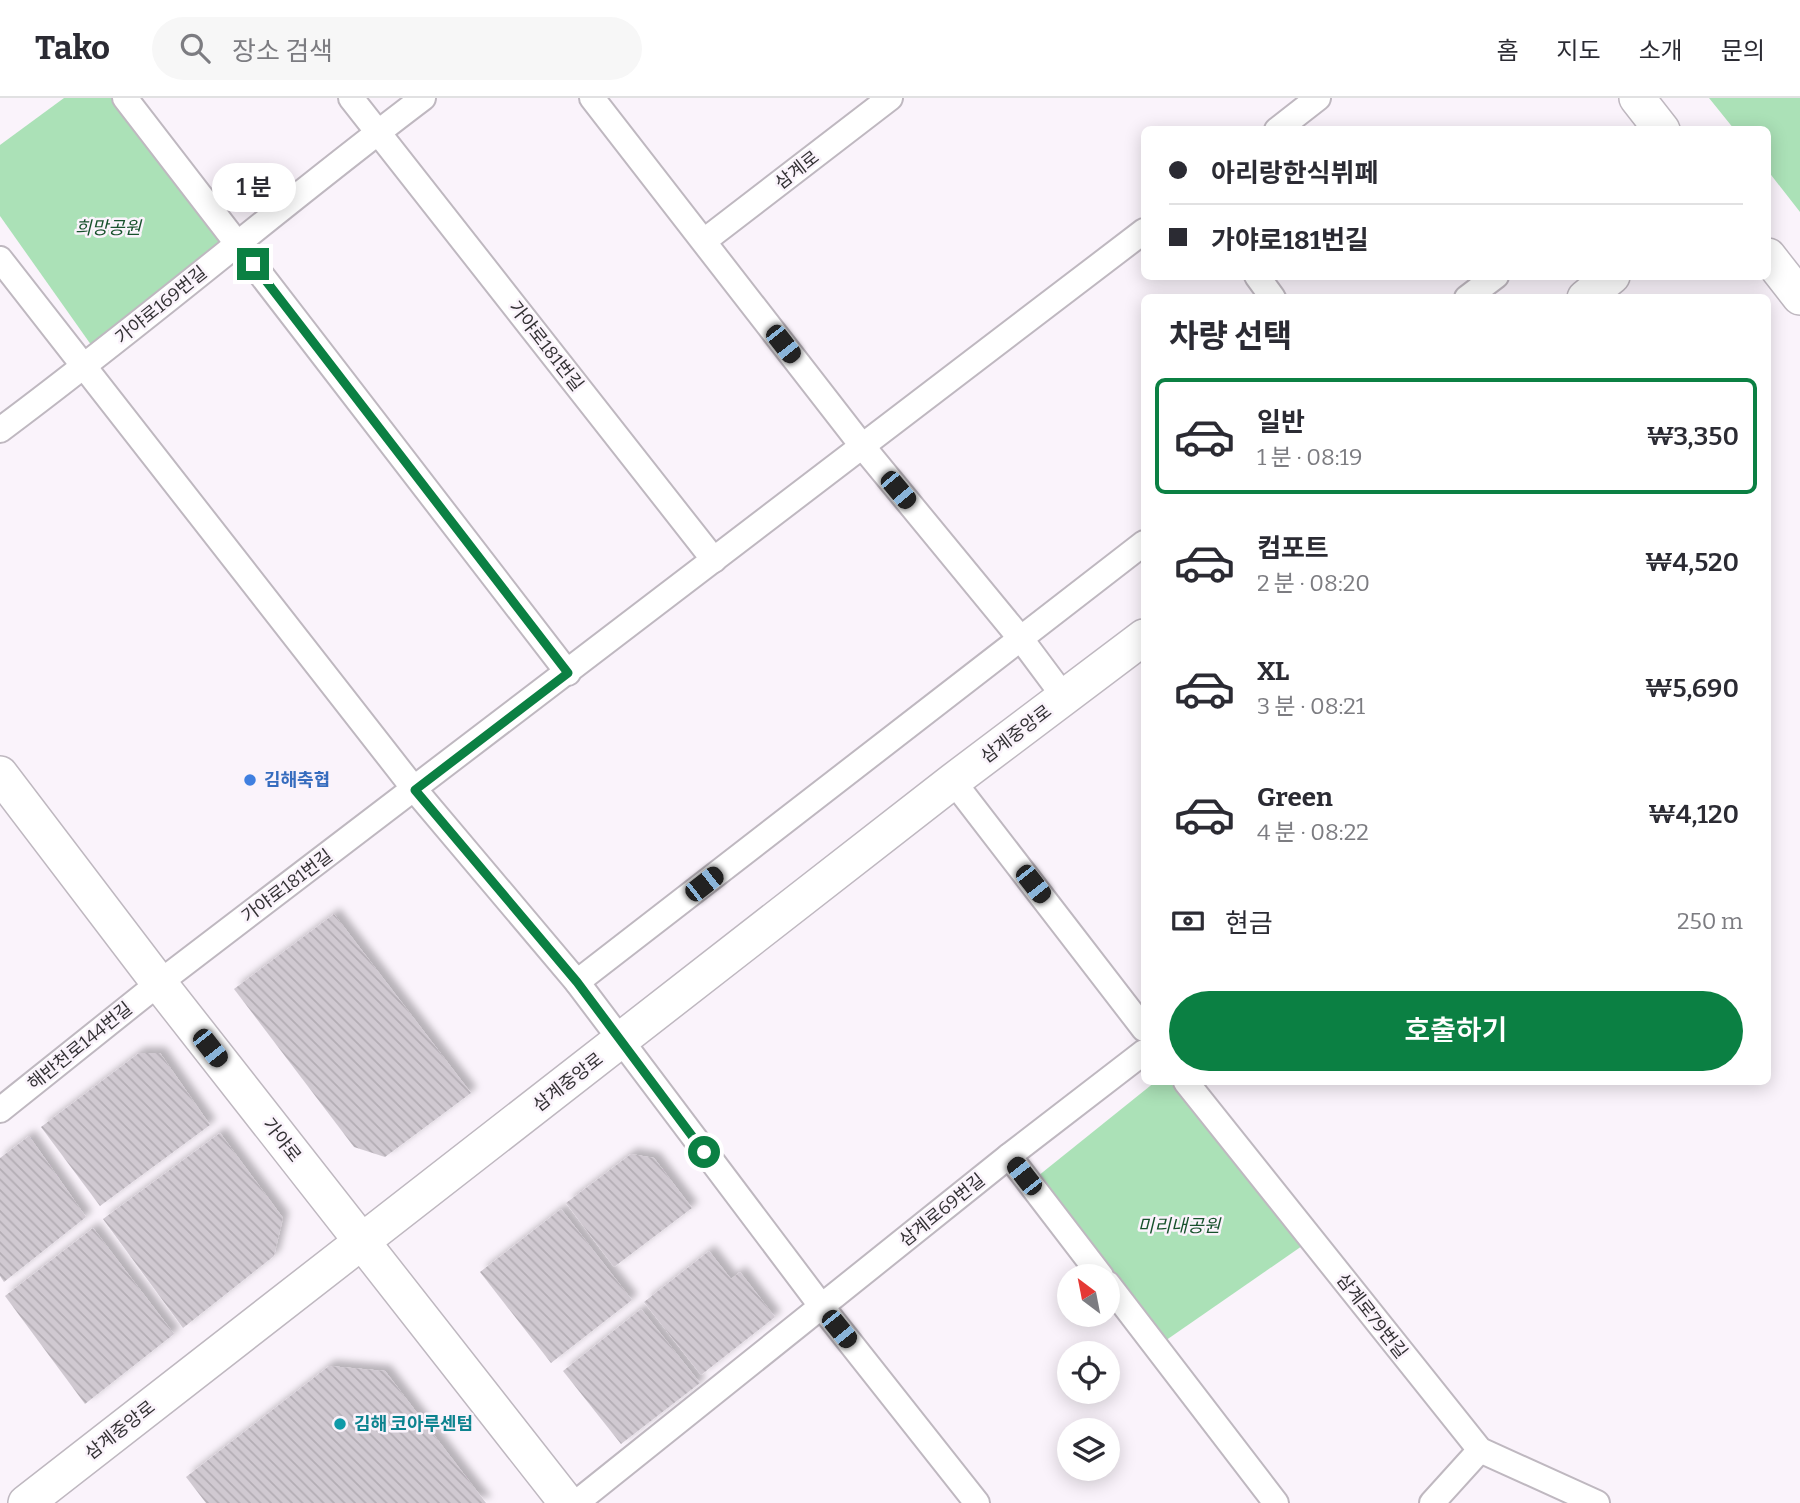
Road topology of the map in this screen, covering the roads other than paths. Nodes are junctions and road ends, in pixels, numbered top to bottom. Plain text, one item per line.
1 (125, 98) edge
2 (351, 98) edge
3 (423, 98) edge
4 (592, 98) edge
5 (890, 98) edge
6 (1318, 98) edge
7 (1637, 98) edge
8 (1282, 126) edge
9 (1659, 126) edge
10 (378, 132) junction
11 (1141, 233) edge
12 (704, 242) junction
13 (237, 243) junction
14 (0, 259) edge
15 (1771, 260) edge
16 (1491, 280) edge
17 (1607, 280) edge
18 (1472, 294) edge
19 (1590, 294) edge
20 (1800, 297) edge
21 (85, 367) junction
22 (0, 430) edge
23 (863, 447) junction
24 (1141, 545) edge
25 (714, 560) junction
26 (1021, 639) junction
27 (1141, 639) edge
28 (568, 673) junction
29 (1065, 698) junction
30 (0, 774) edge
31 (953, 781) junction
32 (415, 790) junction
33 (577, 982) junction
34 (159, 983) junction
35 (1141, 1025) edge
36 (620, 1041) junction
37 (1141, 1054) edge
38 (1188, 1085) edge
39 (0, 1110) edge
40 (1009, 1156) junction
41 (362, 1242) junction
42 (1092, 1264) edge
43 (1120, 1300) edge
44 (822, 1307) junction
45 (1480, 1450) junction
46 (26, 1503) edge
47 (567, 1503) edge
48 (576, 1503) edge
49 (978, 1503) edge
50 (1276, 1503) edge
51 (1432, 1503) edge
52 (1597, 1503) edge

1 - 13 street
2 - 10 street
3 - 10 street, 가야로169번길
4 - 12 street
5 - 12 street, 삼계로
6 - 8 street
7 - 9 main road
10 - 13 street, 가야로169번길
10 - 25 street, 가야로181번길
11 - 23 street, 가야로181번길
12 - 23 street
13 - 21 street, 가야로169번길
13 - 28 street
14 - 21 street
15 - 20 main road
16 - 18 street
17 - 19 main road
21 - 22 street, 가야로169번길
21 - 32 street
23 - 25 street, 가야로181번길
23 - 26 street
24 - 26 street
25 - 28 street, 가야로181번길
26 - 29 street
26 - 33 street
27 - 29 main road, 삼계중앙로
28 - 32 street, 가야로181번길
29 - 31 main road, 삼계중앙로
30 - 34 main road, 가야로
31 - 35 street
31 - 36 main road, 삼계중앙로
32 - 33 street
32 - 34 street, 가야로181번길
33 - 36 street
34 - 39 street, 해반천로144번길
34 - 41 main road, 가야로
36 - 41 main road, 삼계중앙로
36 - 44 street
37 - 40 street, 삼계로69번길
38 - 45 street, 삼계로79번길
40 - 42 street
40 - 44 street, 삼계로69번길
41 - 46 main road, 삼계중앙로
41 - 47 main road, 가야로
43 - 50 street
44 - 48 street, 삼계로69번길
44 - 49 street
45 - 51 street
45 - 52 street, 삼계로79번길

